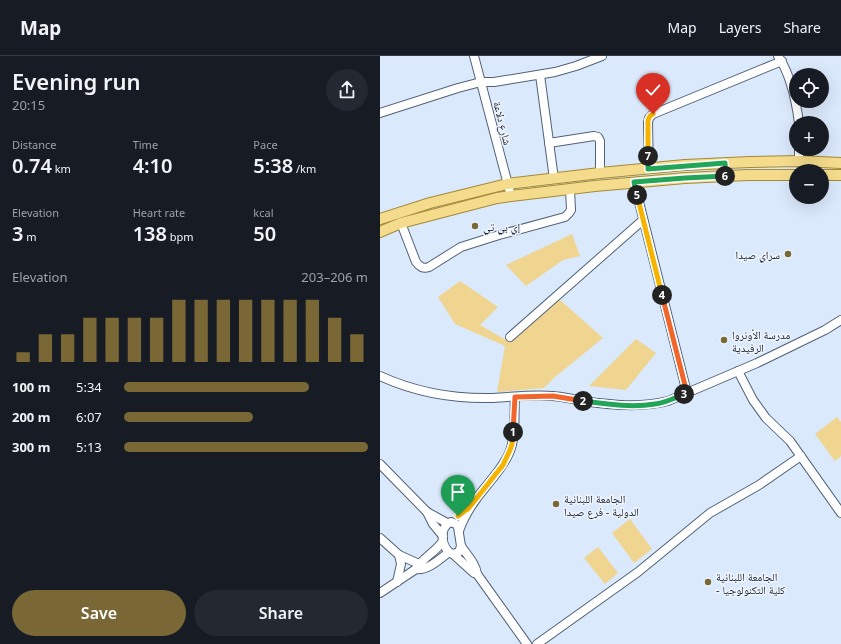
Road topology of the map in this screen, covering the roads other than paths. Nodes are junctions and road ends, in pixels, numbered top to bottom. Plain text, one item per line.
1 (474, 56) edge
2 (602, 56) edge
3 (780, 59) edge
4 (540, 75) junction
5 (482, 82) junction
6 (380, 113) edge
7 (798, 116) edge
8 (549, 143) junction
9 (799, 156) edge
10 (799, 161) junction
11 (725, 163) junction
12 (841, 163) edge
13 (648, 169) junction
14 (600, 173) junction
15 (789, 175) edge
16 (829, 175) edge
17 (841, 175) edge
18 (726, 176) junction
19 (554, 178) junction
20 (634, 182) junction
21 (508, 184) junction
22 (570, 189) junction
23 (511, 196) junction
24 (380, 219) edge
25 (643, 220) junction
26 (401, 224) junction
27 (380, 232) edge
28 (841, 320) edge
29 (510, 337) dead end
30 (738, 371) junction
31 (380, 376) edge
32 (687, 393) junction
33 (515, 397) junction
34 (801, 456) junction
35 (380, 464) edge
36 (468, 509) junction
37 (427, 512) junction
38 (841, 513) edge
39 (449, 522) junction
40 (459, 530) junction
41 (380, 538) edge
42 (443, 538) junction
43 (461, 546) junction
44 (451, 553) junction
45 (400, 555) junction
46 (418, 567) junction
47 (477, 574) junction
48 (397, 582) junction
49 (380, 593) edge
50 (527, 644) edge
51 (536, 644) edge

1 - 5 street, شارع دلاعة
2 - 4 street
3 - 7 street
3 - 13 street
4 - 5 street
4 - 8 street
5 - 6 street
5 - 21 street, شارع دلاعة
8 - 14 street
8 - 19 street
9 - 10 street
10 - 11 main road
10 - 12 main road
11 - 13 main road
11 - 18 main road
13 - 14 main road
14 - 19 main road
15 - 18 main road
16 - 17 main road
18 - 20 main road
19 - 21 main road
20 - 22 main road
20 - 25 street
21 - 23 street, شارع دلاعة
21 - 24 main road
22 - 23 main road
22 - 26 street
23 - 26 main road
25 - 29 street
25 - 32 street
26 - 27 main road
28 - 30 street
30 - 32 street
30 - 34 street
31 - 33 street
32 - 33 street
33 - 36 street
34 - 38 street
34 - 51 street
35 - 37 street
36 - 39 street
36 - 40 street
37 - 39 street
37 - 42 street
39 - 40 street
39 - 42 street
40 - 43 street
41 - 45 street
42 - 44 street
42 - 46 street
43 - 44 street
43 - 47 street
44 - 46 street
44 - 47 street
45 - 46 street
45 - 48 street
46 - 48 street
47 - 50 street
48 - 49 street

